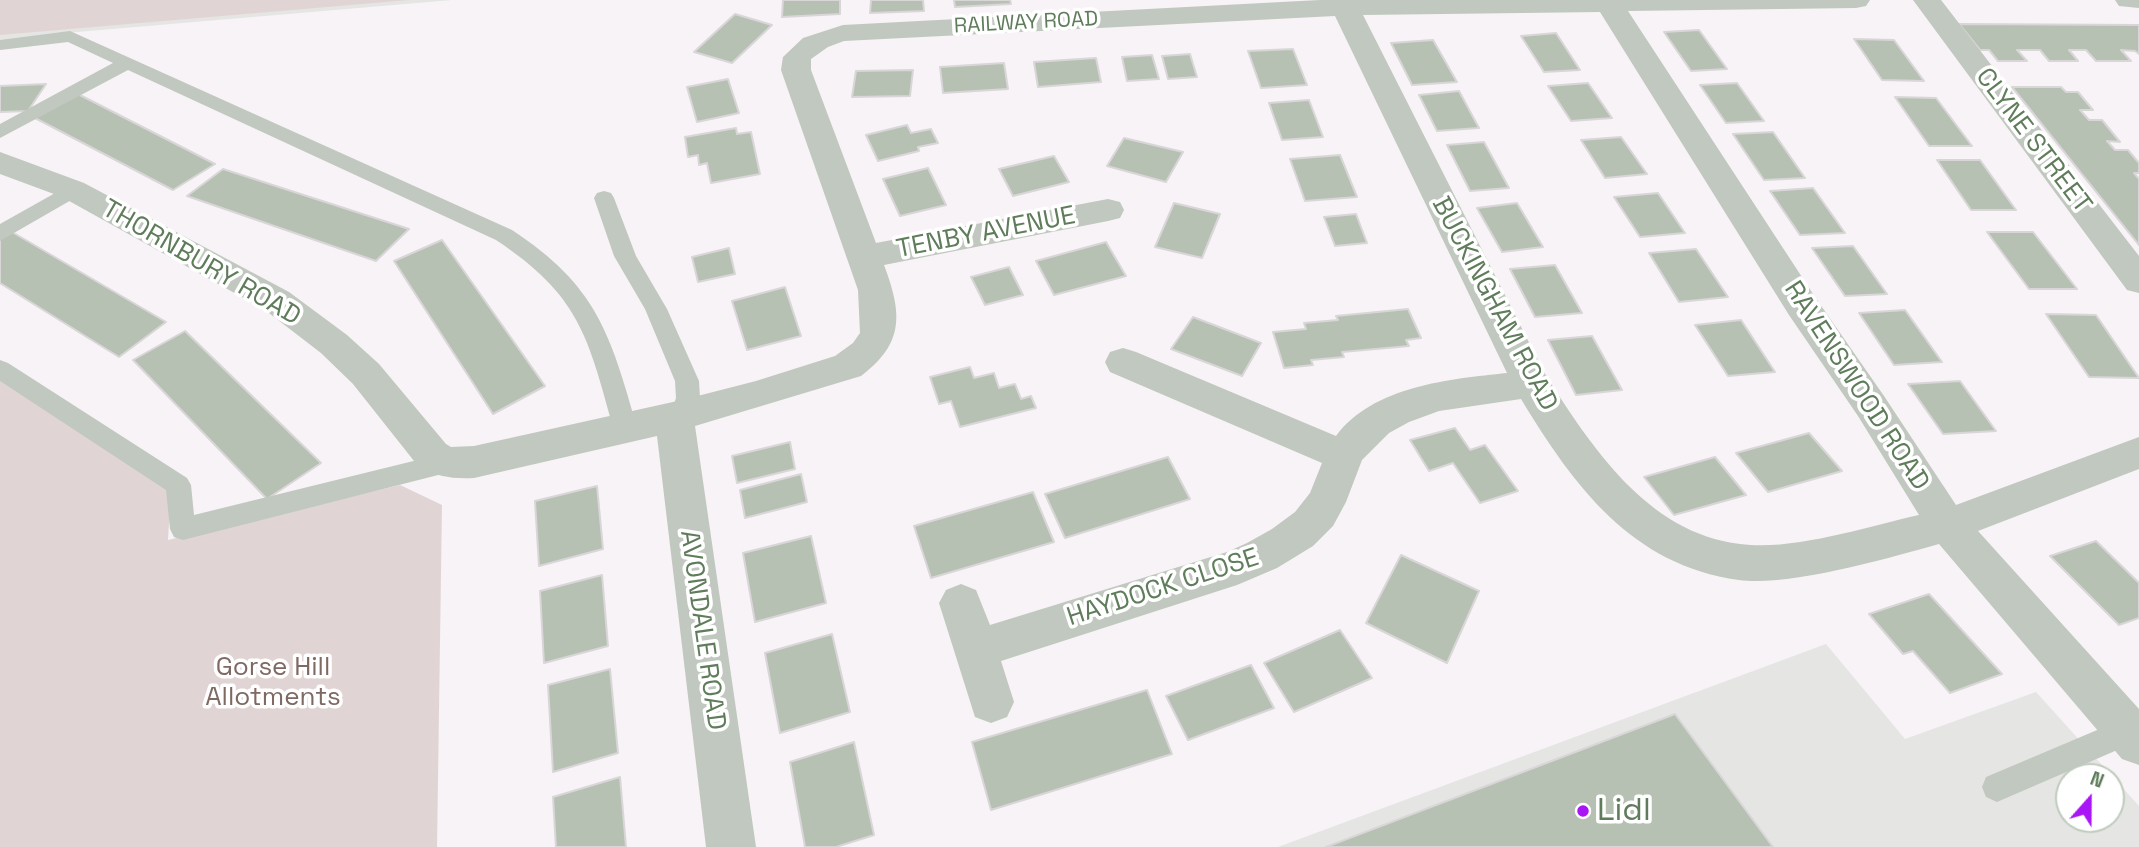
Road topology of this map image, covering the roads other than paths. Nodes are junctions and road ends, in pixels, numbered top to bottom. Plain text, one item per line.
1 (1856, 0) edge
2 (1927, 0) edge
3 (2129, 0) edge
4 (2139, 0) edge
5 (1608, 2) junction
6 (1345, 7) junction
7 (0, 45) edge
8 (126, 63) junction
9 (0, 132) edge
10 (0, 162) edge
11 (73, 190) junction
12 (604, 198) dead end
13 (1108, 210) dead end
14 (0, 234) edge
15 (863, 257) junction
16 (2139, 281) edge
17 (1123, 362) dead end
18 (0, 369) edge
19 (1530, 384) junction
20 (681, 415) junction
21 (625, 428) junction
22 (2139, 453) edge
23 (1344, 456) junction
24 (446, 463) junction
25 (1947, 525) junction
26 (961, 603) dead end
27 (976, 649) junction
28 (991, 702) dead end
29 (2134, 737) edge
30 (1997, 787) dead end
31 (731, 847) edge

1 - 5 street, RAILWAY ROAD
2 - 16 street, CLYNE STREET
3 - 4 street
5 - 6 street, RAILWAY ROAD
5 - 25 street, RAVENSWOOD ROAD
6 - 15 street, RAILWAY ROAD
6 - 19 street, BUCKINGHAM ROAD
7 - 8 lane
8 - 9 lane
8 - 21 lane
10 - 11 street, THORNBURY ROAD
11 - 14 lane
11 - 24 street, THORNBURY ROAD
12 - 20 lane
13 - 15 street, TENBY AVENUE
15 - 20 street, RAILWAY ROAD
17 - 23 street
18 - 24 lane
19 - 23 street, HAYDOCK CLOSE
19 - 25 street, BUCKINGHAM ROAD
20 - 21 street
20 - 31 street, AVONDALE ROAD
21 - 24 street
22 - 25 street, BUCKINGHAM ROAD
23 - 27 street, HAYDOCK CLOSE
25 - 29 street, RAVENSWOOD ROAD
26 - 27 street
27 - 28 street
29 - 30 lane

